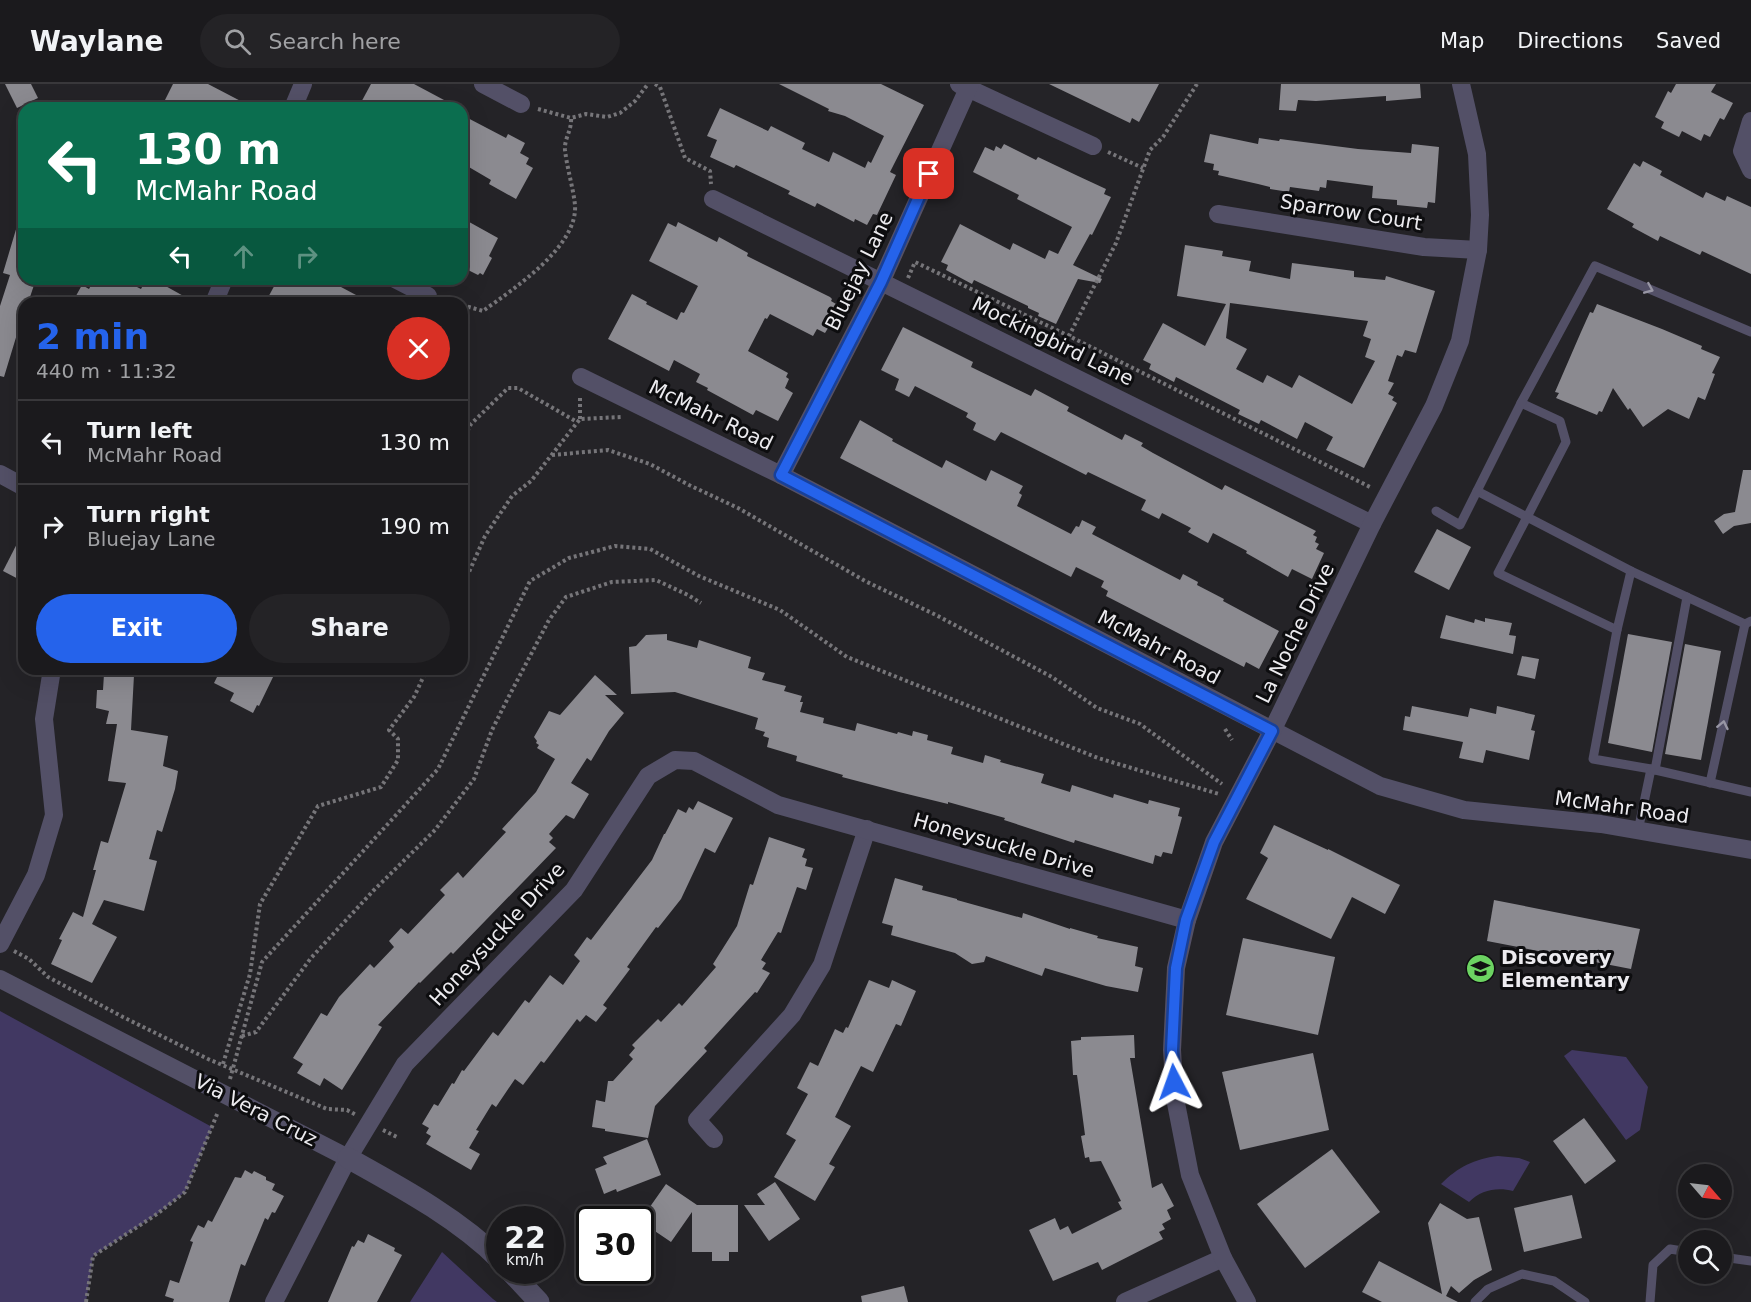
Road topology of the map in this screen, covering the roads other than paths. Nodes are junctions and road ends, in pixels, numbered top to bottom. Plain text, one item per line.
1 (303, 84) edge
2 (483, 84) edge
3 (1461, 84) edge
4 (965, 85) edge
5 (296, 102) edge
6 (520, 104) road end
7 (1751, 121) edge
8 (1093, 146) road end
9 (1751, 170) edge
10 (713, 199) road end
11 (1218, 214) dead end
12 (1478, 250) junction
13 (881, 282) junction
14 (407, 285) edge
15 (428, 296) dead end
16 (1751, 332) edge
17 (580, 377) dead end
18 (1521, 403) junction
19 (0, 474) edge
20 (781, 475) junction
21 (18, 484) edge
22 (1477, 491) junction
23 (1437, 511) dead end
24 (1527, 518) junction
25 (1372, 524) junction
26 (1631, 571) junction
27 (1687, 597) junction
28 (1748, 622) edge
29 (1617, 630) junction
30 (51, 675) edge
31 (1272, 731) junction
32 (1653, 770) junction
33 (1710, 783) junction
34 (1751, 792) edge
35 (867, 829) junction
36 (1638, 831) junction
37 (1751, 850) edge
38 (1186, 920) junction
39 (0, 944) edge
40 (0, 979) edge
41 (714, 1139) dead end
42 (348, 1158) junction
43 (486, 1247) edge
44 (1678, 1250) edge
45 (1222, 1258) junction
46 (1732, 1258) edge
47 (1751, 1261) edge
48 (522, 1284) edge
49 (274, 1302) edge
50 (539, 1302) edge
51 (1125, 1302) edge
52 (1247, 1302) edge
53 (1475, 1302) edge
54 (1585, 1302) edge
55 (1650, 1302) edge

1 - 5 street
2 - 6 street
3 - 12 street, La Noche Drive
4 - 8 street
4 - 13 street, Bluejay Lane
7 - 9 street
10 - 13 street, Mockingbird Lane
11 - 12 street, Sparrow Court
12 - 25 street, La Noche Drive
13 - 20 street, Bluejay Lane
13 - 25 street, Mockingbird Lane
14 - 15 street
18 -> 16 lane
17 - 20 street, McMahr Road
18 - 22 lane
18 - 24 lane
19 - 21 street
20 - 31 street, McMahr Road
22 - 23 lane
22 - 24 lane
24 - 26 lane
24 - 29 lane
25 - 31 street, La Noche Drive
26 - 27 lane
26 - 29 lane
27 - 28 lane
27 - 32 lane
33 -> 28 lane
29 - 32 lane
30 - 39 street
31 - 36 street, McMahr Road
31 - 38 street, La Noche Drive
32 - 33 lane
32 - 36 lane
33 - 34 lane
35 - 38 street, Honeysuckle Drive
35 - 41 street
35 - 42 street, Honeysuckle Drive
36 - 37 street, McMahr Road
38 - 45 street, La Noche Drive
40 - 42 street, Via Vera Cruz
42 - 43 street, Via Vera Cruz
42 - 49 street, Honeysuckle Drive
44 - 55 lane
45 - 51 street
45 - 52 street, La Noche Drive
46 - 47 lane
48 - 50 street
53 - 54 lane

